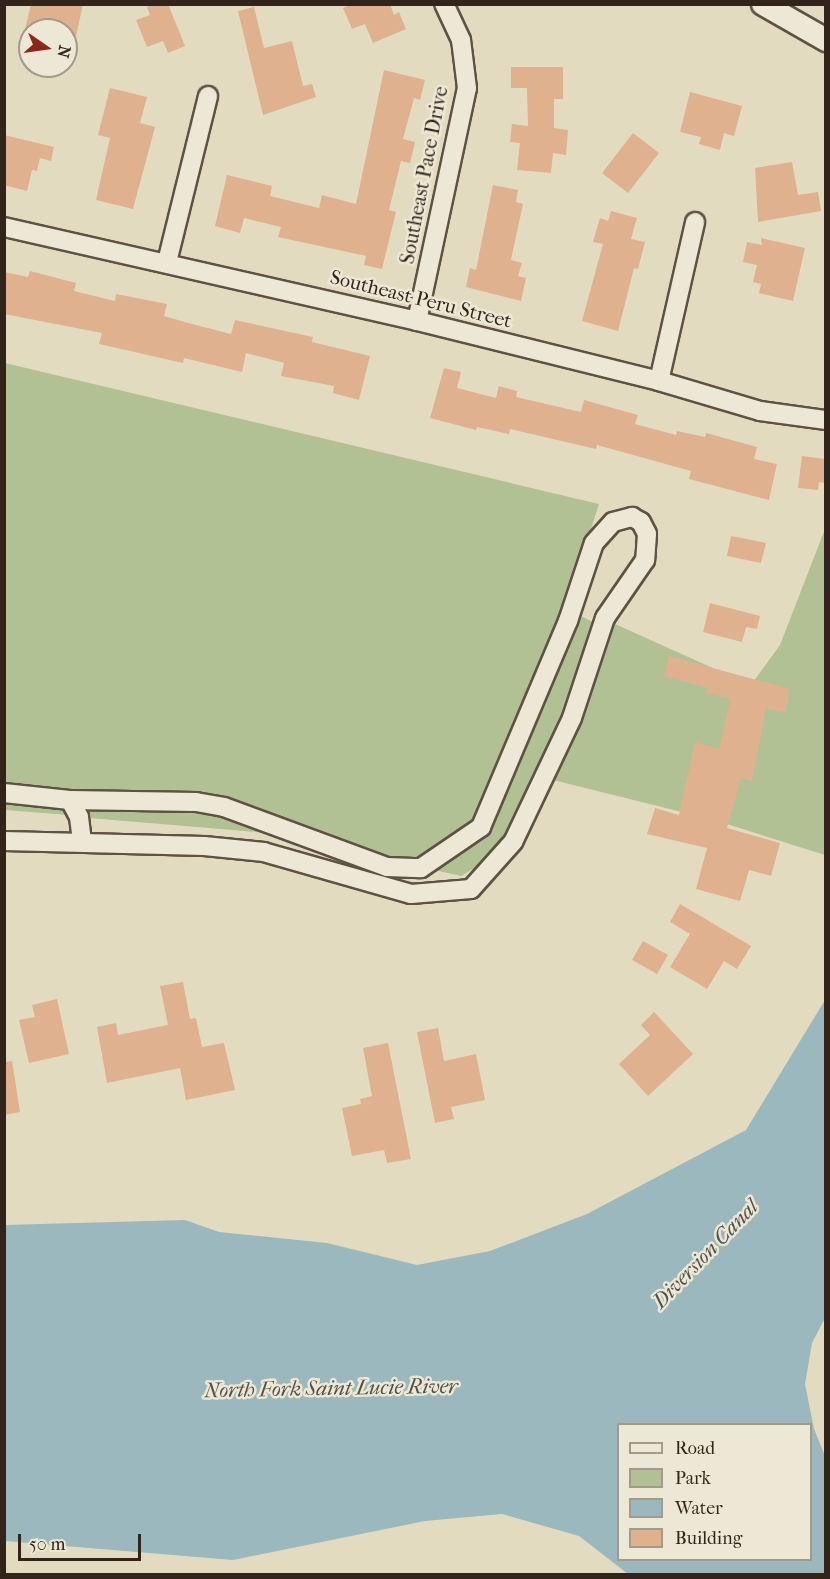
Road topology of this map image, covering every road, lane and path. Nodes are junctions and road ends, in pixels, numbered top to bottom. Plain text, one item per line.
1 (444, 4) edge
2 (763, 4) edge
3 (825, 40) edge
4 (207, 96) dead end
5 (695, 222) dead end
6 (4, 227) edge
7 (167, 262) junction
8 (417, 321) junction
9 (660, 381) junction
10 (825, 420) edge
11 (574, 604) junction
12 (605, 618) junction
13 (4, 793) edge
14 (70, 800) junction
15 (82, 840) junction
16 (4, 841) edge
17 (421, 868) junction
18 (422, 894) junction

1 - 8 street, Southeast Pace Drive
2 - 3 street
4 - 7 street
5 - 9 street
6 - 7 street, Southeast Peru Street
7 - 8 street, Southeast Peru Street
8 - 9 street, Southeast Peru Street
9 - 10 street, Southeast Peru Street
11 - 12 street
11 - 12 street
11 - 17 street
12 - 18 street
13 - 14 street
14 - 15 street
14 - 17 street
15 - 16 street
15 - 18 street
17 - 18 street

